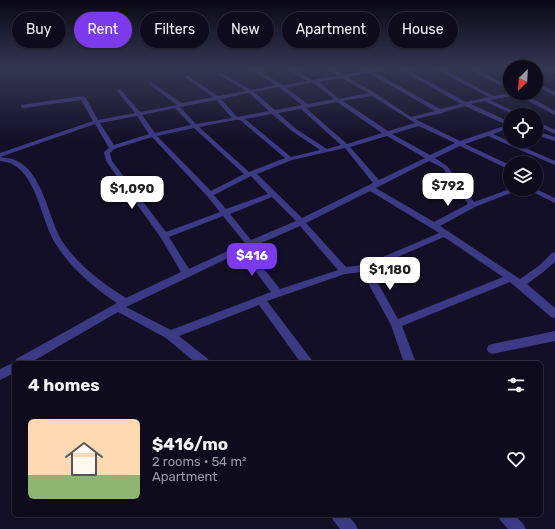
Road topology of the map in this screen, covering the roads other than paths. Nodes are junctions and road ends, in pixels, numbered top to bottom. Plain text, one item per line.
1 (121, 93) edge
2 (163, 93) edge
3 (210, 93) edge
4 (248, 93) edge
5 (252, 93) edge
6 (287, 93) edge
7 (328, 93) edge
8 (407, 93) edge
9 (445, 93) edge
10 (482, 93) edge
11 (372, 94) joint
12 (503, 96) edge
13 (492, 98) junction
14 (216, 99) junction
15 (485, 99) junction
16 (531, 100) edge
17 (339, 101) junction
18 (465, 104) junction
19 (23, 106) dead end
20 (180, 106) junction
21 (305, 107) junction
22 (504, 108) edge
23 (274, 112) junction
24 (441, 112) junction
25 (555, 113) edge
26 (139, 114) junction
27 (239, 119) junction
28 (410, 119) junction
29 (96, 122) junction
30 (503, 122) edge
31 (419, 124) junction
32 (195, 126) junction
33 (543, 126) edge
34 (503, 128) edge
35 (555, 132) edge
36 (388, 134) junction
37 (488, 134) junction
38 (153, 135) junction
39 (543, 135) edge
40 (555, 139) edge
41 (458, 144) junction
42 (346, 146) junction
43 (112, 148) junction
44 (326, 151) junction
45 (0, 155) edge
46 (0, 158) edge
47 (431, 158) junction
48 (290, 159) junction
49 (555, 163) edge
50 (503, 165) edge
51 (251, 174) junction
52 (374, 186) junction
53 (210, 194) junction
54 (274, 194) junction
55 (503, 194) edge
56 (543, 195) edge
57 (555, 201) edge
58 (472, 205) junction
59 (224, 212) junction
60 (301, 222) junction
61 (434, 226) junction
62 (444, 234) junction
63 (164, 236) junction
64 (246, 245) junction
65 (555, 255) edge
66 (365, 268) junction
67 (344, 271) junction
68 (187, 274) junction
69 (511, 278) junction
70 (520, 284) junction
71 (278, 292) junction
72 (260, 299) junction
73 (121, 305) junction
74 (555, 314) edge
75 (396, 324) junction
76 (170, 335) junction
77 (555, 336) edge
78 (492, 349) dead end
79 (23, 361) edge
80 (202, 361) edge
81 (306, 361) edge
82 (409, 361) edge
83 (12, 368) edge
84 (0, 375) edge
85 (340, 517) edge
86 (507, 517) edge
87 (350, 529) edge
88 (518, 529) edge

1 - 26 street
2 - 20 street
3 - 14 street
4 - 14 street
5 - 23 street
6 - 21 street
7 - 17 street
8 - 24 street
9 - 18 street
10 - 13 street
11 - 17 street
11 - 28 street
12 - 13 street
13 - 15 street
14 - 20 street
14 - 27 street
15 - 18 street
15 - 22 street
16 - 25 street
17 - 21 street
17 - 36 street
18 - 24 street
18 - 30 street
19 - 29 street
20 - 26 street
20 - 32 street
21 - 23 street
21 - 42 street
23 - 27 street
23 - 44 street
24 - 28 street
26 - 29 street
26 - 38 street
27 - 32 street
27 - 48 street
28 - 31 street
29 - 43 street
29 - 45 street
31 - 36 street
31 - 41 street
32 - 38 street
32 - 51 street
33 - 35 street
34 - 37 street
36 - 42 street
36 - 47 street
37 - 41 street
37 - 49 street
38 - 43 street
38 - 53 street
39 - 40 street
41 - 47 street
41 - 50 street
42 - 44 street
42 - 52 street
43 - 63 street
44 - 48 street
46 - 73 street
47 - 52 street
47 - 58 street
48 - 51 street
51 - 53 street
51 - 54 street
52 - 60 street
52 - 61 street
53 - 59 street
54 - 59 street
54 - 60 street
55 - 58 street
56 - 57 street
58 - 61 street
59 - 63 street
59 - 64 street
60 - 64 street
60 - 67 street
61 - 62 street
62 - 66 street
62 - 69 street
63 - 68 street
64 - 68 street
64 - 71 street
65 - 70 street
66 - 67 street
66 - 75 street
67 - 71 street
68 - 73 street
69 - 70 street
69 - 75 street
70 - 74 street
71 - 72 street
72 - 76 street
72 - 81 street
73 - 76 street
73 - 79 street
75 - 82 street
76 - 80 street
77 - 78 street
83 - 84 street
85 - 87 street
86 - 88 street

